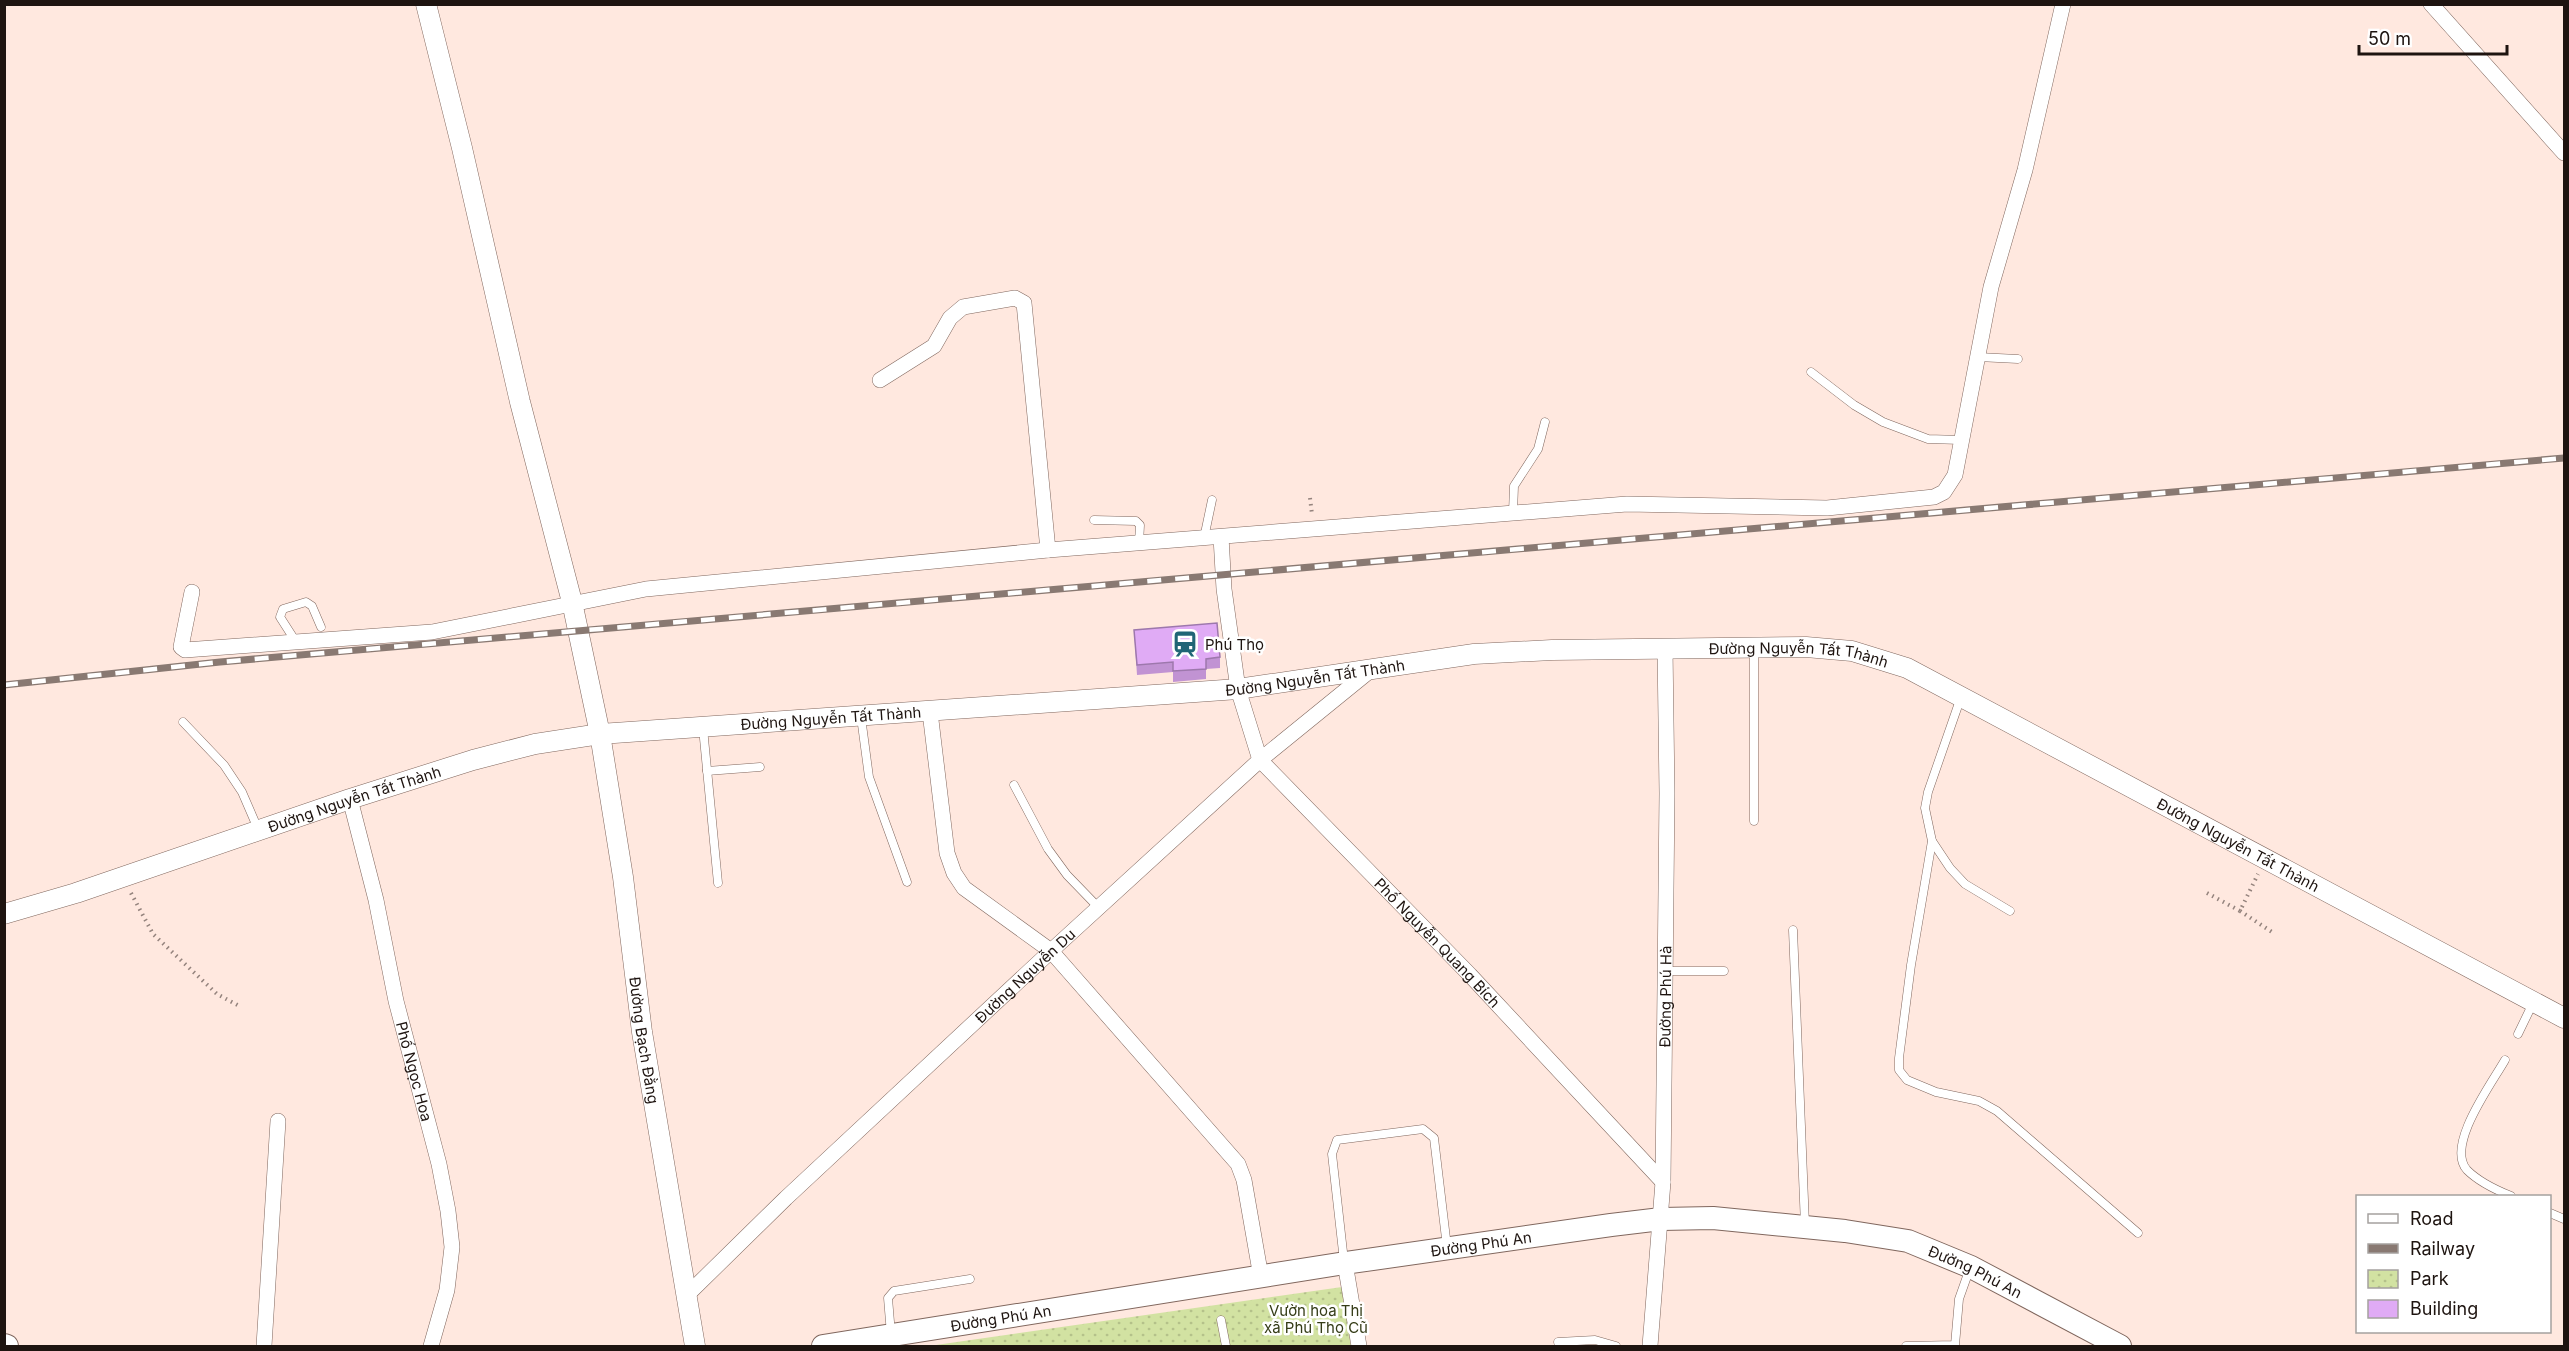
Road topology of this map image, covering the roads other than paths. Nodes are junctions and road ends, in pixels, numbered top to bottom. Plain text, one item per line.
1 (426, 4) edge
2 (2063, 4) edge
3 (2431, 4) edge
4 (2565, 153) edge
5 (1978, 357) junction
6 (2018, 359) dead end
7 (1811, 372) dead end
8 (880, 380) dead end
9 (1545, 422) dead end
10 (1961, 440) junction
11 (1212, 500) dead end
12 (1513, 513) junction
13 (1094, 520) dead end
14 (1221, 537) junction
15 (1204, 538) junction
16 (1139, 543) junction
17 (1048, 550) junction
18 (192, 592) dead end
19 (572, 602) junction
20 (321, 627) dead end
21 (297, 643) junction
22 (1665, 648) junction
23 (1754, 648) junction
24 (1372, 669) junction
25 (1238, 688) junction
26 (1961, 695) junction
27 (930, 712) junction
28 (861, 717) junction
29 (183, 722) dead end
30 (703, 728) junction
31 (600, 734) junction
32 (1260, 760) junction
33 (760, 767) dead end
34 (707, 771) junction
35 (1014, 785) dead end
36 (350, 799) junction
37 (1754, 821) dead end
38 (258, 831) junction
39 (1932, 841) junction
40 (907, 882) dead end
41 (718, 883) dead end
42 (1099, 908) junction
43 (2010, 911) dead end
44 (4, 914) edge
45 (1793, 930) dead end
46 (1051, 951) junction
47 (1664, 971) junction
48 (1724, 971) dead end
49 (2534, 1002) junction
50 (2565, 1018) edge
51 (2518, 1034) dead end
52 (2505, 1060) dead end
53 (278, 1121) dead end
54 (1663, 1182) junction
55 (2507, 1195) edge
56 (2551, 1213) edge
57 (1661, 1219) junction
58 (2565, 1219) edge
59 (1805, 1227) junction
60 (2138, 1233) dead end
61 (1447, 1248) junction
62 (1345, 1263) junction
63 (1971, 1267) junction
64 (1261, 1276) junction
65 (970, 1280) dead end
66 (687, 1295) junction
67 (1221, 1320) dead end
68 (891, 1336) junction
69 (1558, 1342) dead end
70 (1906, 1346) edge
71 (264, 1347) edge
72 (431, 1347) edge
73 (695, 1347) edge
74 (823, 1347) edge
75 (1226, 1347) edge
76 (1359, 1347) edge
77 (1616, 1347) edge
78 (1650, 1347) edge
79 (2120, 1347) edge

1 - 19 street, Đường Bạch Đằng
2 - 5 street
3 - 4 street
5 - 6 lane
5 - 10 street
7 - 10 lane
8 - 17 street
9 - 12 lane
10 - 12 street
11 - 15 lane
12 - 14 street
13 - 16 lane
14 - 15 street
14 - 25 street, Phố Nguyễn Quang Bích
15 - 16 street
16 - 17 street
17 - 19 street
18 - 21 street
19 - 21 street
19 - 31 street, Đường Bạch Đằng
20 - 21 lane
22 - 23 street, Đường Nguyễn Tất Thành
22 - 24 street, Đường Nguyễn Tất Thành
22 - 47 street, Đường Phú Hà
23 - 26 street, Đường Nguyễn Tất Thành
23 - 37 lane
24 - 25 street, Đường Nguyễn Tất Thành
24 - 32 street, Đường Nguyễn Du
25 - 27 street, Đường Nguyễn Tất Thành
25 - 32 street, Phố Nguyễn Quang Bích
26 - 39 lane
26 - 49 street, Đường Nguyễn Tất Thành
27 - 28 street, Đường Nguyễn Tất Thành
27 - 46 street
28 - 30 street, Đường Nguyễn Tất Thành
28 - 40 lane
29 - 38 lane
30 - 31 street, Đường Nguyễn Tất Thành
30 - 34 lane
31 - 36 street, Đường Nguyễn Tất Thành
31 - 66 street, Đường Bạch Đằng
32 - 42 street, Đường Nguyễn Du
32 - 54 street, Phố Nguyễn Quang Bích
33 - 34 lane
34 - 41 lane
35 - 42 lane
36 - 38 street, Đường Nguyễn Tất Thành
36 - 72 street, Phố Ngọc Hoa
38 - 44 street, Đường Nguyễn Tất Thành
39 - 43 lane
39 - 60 lane
42 - 46 street, Đường Nguyễn Du
45 - 59 lane
46 - 64 street
46 - 66 street, Đường Nguyễn Du
47 - 48 lane
47 - 54 street, Đường Phú Hà
49 - 50 street, Đường Nguyễn Tất Thành
49 - 51 lane
52 - 55 lane
53 - 71 street
54 - 57 street, Đường Phú Hà
56 - 58 lane
57 - 59 main road, Đường Phú An
57 - 61 main road, Đường Phú An
57 - 78 street, Đường Phú Hà
59 - 63 main road, Đường Phú An
61 - 62 main road, Đường Phú An
61 - 62 lane
62 - 64 main road, Đường Phú An
62 - 76 street
63 - 70 lane
63 - 79 main road, Đường Phú An
64 - 68 main road, Đường Phú An
65 - 68 lane
66 - 73 street, Đường Bạch Đằng
67 - 75 lane
68 - 74 main road, Đường Phú An
69 - 77 lane

